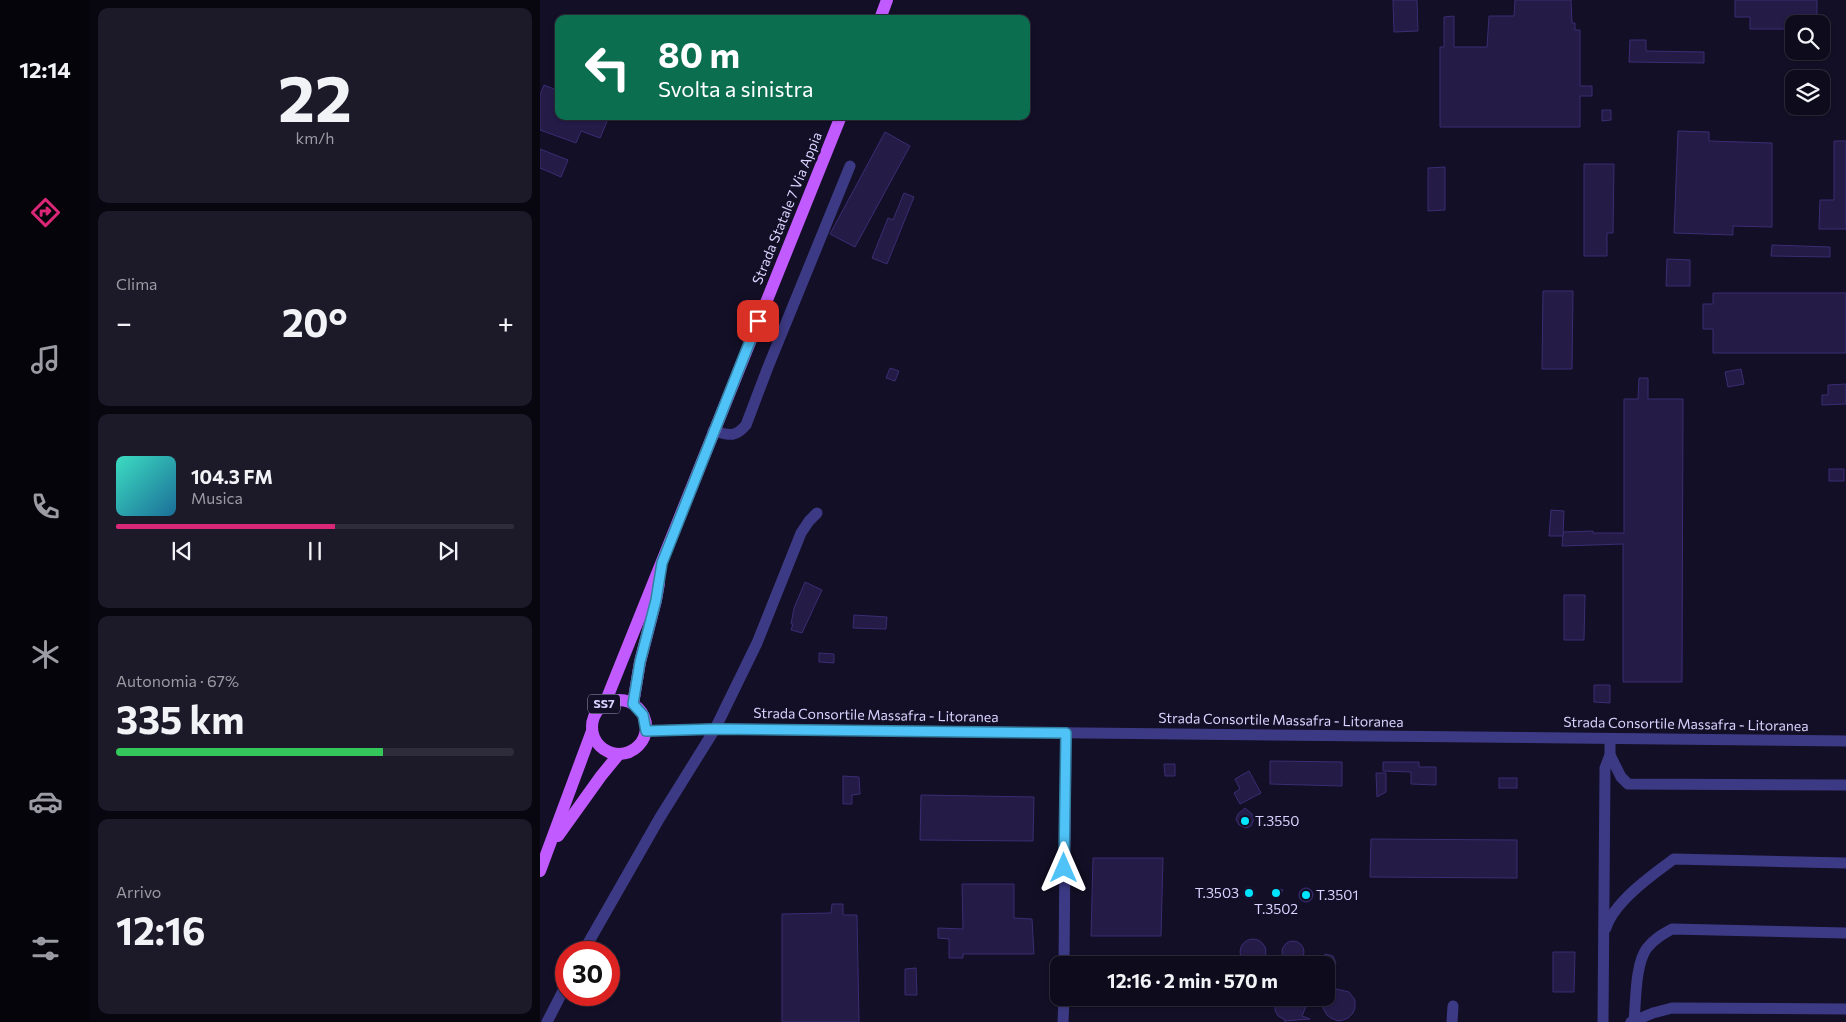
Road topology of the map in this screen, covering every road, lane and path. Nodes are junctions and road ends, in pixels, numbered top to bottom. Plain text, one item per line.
1 (888, 0) edge
2 (882, 15) edge
3 (839, 120) edge
4 (850, 166) dead end
5 (713, 431) junction
6 (817, 513) dead end
7 (662, 563) junction
8 (606, 703) junction
9 (633, 704) junction
10 (715, 729) junction
11 (592, 731) junction
12 (646, 731) junction
13 (1066, 733) junction
14 (1610, 739) junction
15 (1846, 741) edge
16 (619, 754) junction
17 (1610, 755) junction
18 (1846, 785) edge
19 (549, 848) junction
20 (1846, 863) edge
21 (540, 871) edge
22 (1846, 933) edge
23 (1603, 937) junction
24 (589, 941) edge
25 (1064, 956) edge
26 (555, 1006) edge
27 (1064, 1006) edge
28 (1453, 1006) dead end
29 (1846, 1009) edge
30 (1633, 1021) edge
31 (547, 1022) edge
32 (1063, 1022) edge
33 (1452, 1022) edge
34 (1603, 1022) edge

1 - 2 main road
3 - 5 main road, Strada Statale 7 Via Appia / SS7
4 - 5 street
5 - 7 main road, Strada Statale 7 Via Appia / SS7
6 - 10 street
7 - 8 main road, Strada Statale 7 Via Appia / SS7
7 - 9 main road, Strada Statale 7 Via Appia / SS7
8 - 9 main road, SS7
8 - 11 main road, Strada Statale 7 Via Appia / SS7
9 - 12 main road, SS7
10 - 12 street, Strada Consortile Massafra - Litoranea
10 - 13 street, Strada Consortile Massafra - Litoranea
10 - 24 street
11 - 16 main road, SS7
11 - 19 main road, Strada Statale 7 Via Appia / SS7
12 - 16 main road, Strada Statale 7 Via Appia / SS7
13 - 14 street, Strada Consortile Massafra - Litoranea
13 - 25 street
14 - 15 street, Strada Consortile Massafra - Litoranea
14 - 17 street
16 - 19 main road, Strada Statale 7 Via Appia / SS7
17 - 18 street
17 - 23 street
19 - 21 main road, Strada Statale 7 Via Appia / SS7
20 - 23 street
22 - 30 street
23 - 34 street
26 - 31 street
27 - 32 street
28 - 33 street
29 - 30 street

